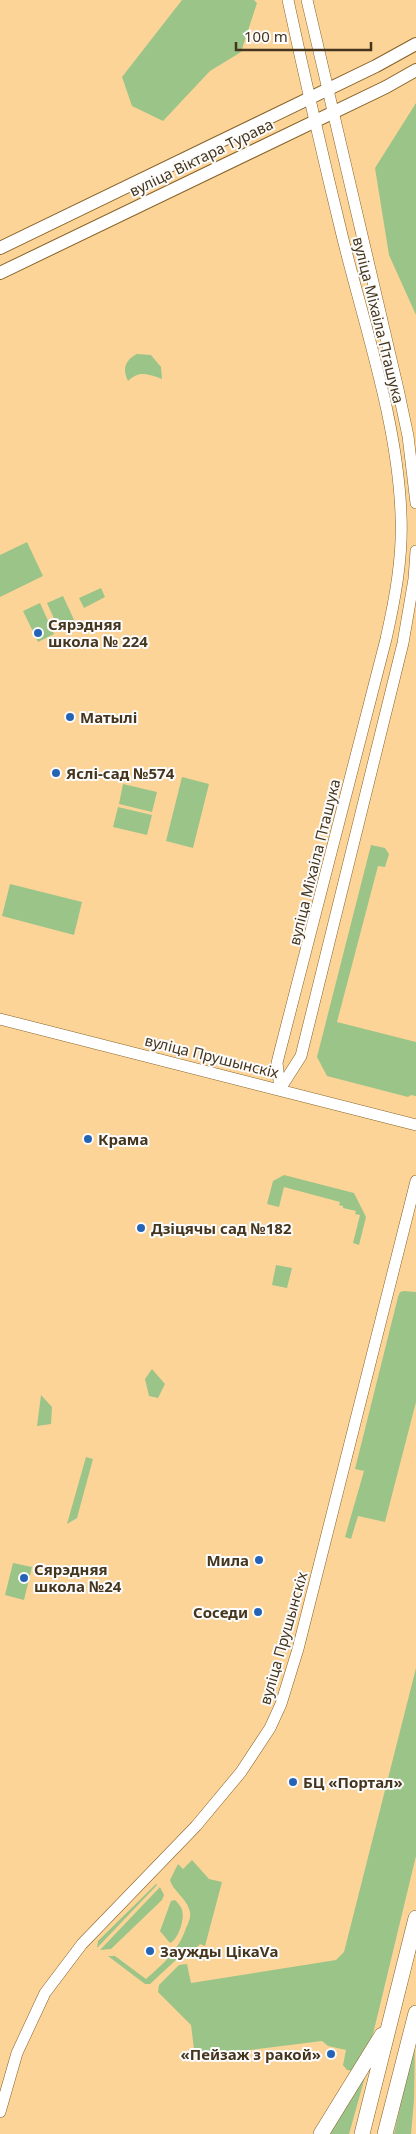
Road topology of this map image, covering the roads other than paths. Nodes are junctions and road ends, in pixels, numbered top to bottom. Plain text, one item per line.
1 (288, 0) edge
2 (307, 0) edge
3 (416, 44) edge
4 (416, 70) edge
5 (327, 90) junction
6 (309, 98) junction
7 (332, 112) junction
8 (315, 120) junction
9 (0, 248) edge
10 (0, 273) edge
11 (416, 503) edge
12 (416, 551) edge
13 (0, 1019) edge
14 (280, 1089) junction
15 (416, 1125) edge
16 (416, 1181) edge
17 (416, 1918) edge
18 (416, 2013) edge
19 (390, 2021) junction
20 (0, 2112) edge
21 (321, 2134) edge
22 (362, 2134) edge
23 (385, 2134) edge

1 - 6 street, вуліца Міхаіла Пташука
2 - 5 street, вуліца Міхаіла Пташука
3 - 5 main road, вуліца Віктара Турава
4 - 7 main road, вуліца Віктара Турава
5 - 6 main road, вуліца Віктара Турава
5 - 7 street, вуліца Міхаіла Пташука
6 - 8 street, вуліца Міхаіла Пташука
6 - 9 main road, вуліца Віктара Турава
7 - 8 main road, вуліца Віктара Турава
7 - 11 street, вуліца Міхаіла Пташука
8 - 10 main road, вуліца Віктара Турава
8 - 14 street, вуліца Міхаіла Пташука
12 - 14 street
13 - 14 street, вуліца Прушынскіх
14 - 15 street, вуліца Прушынскіх
16 - 20 street, вуліца Прушынскіх
17 - 19 highway
18 - 23 highway
19 - 21 highway
19 - 22 highway

